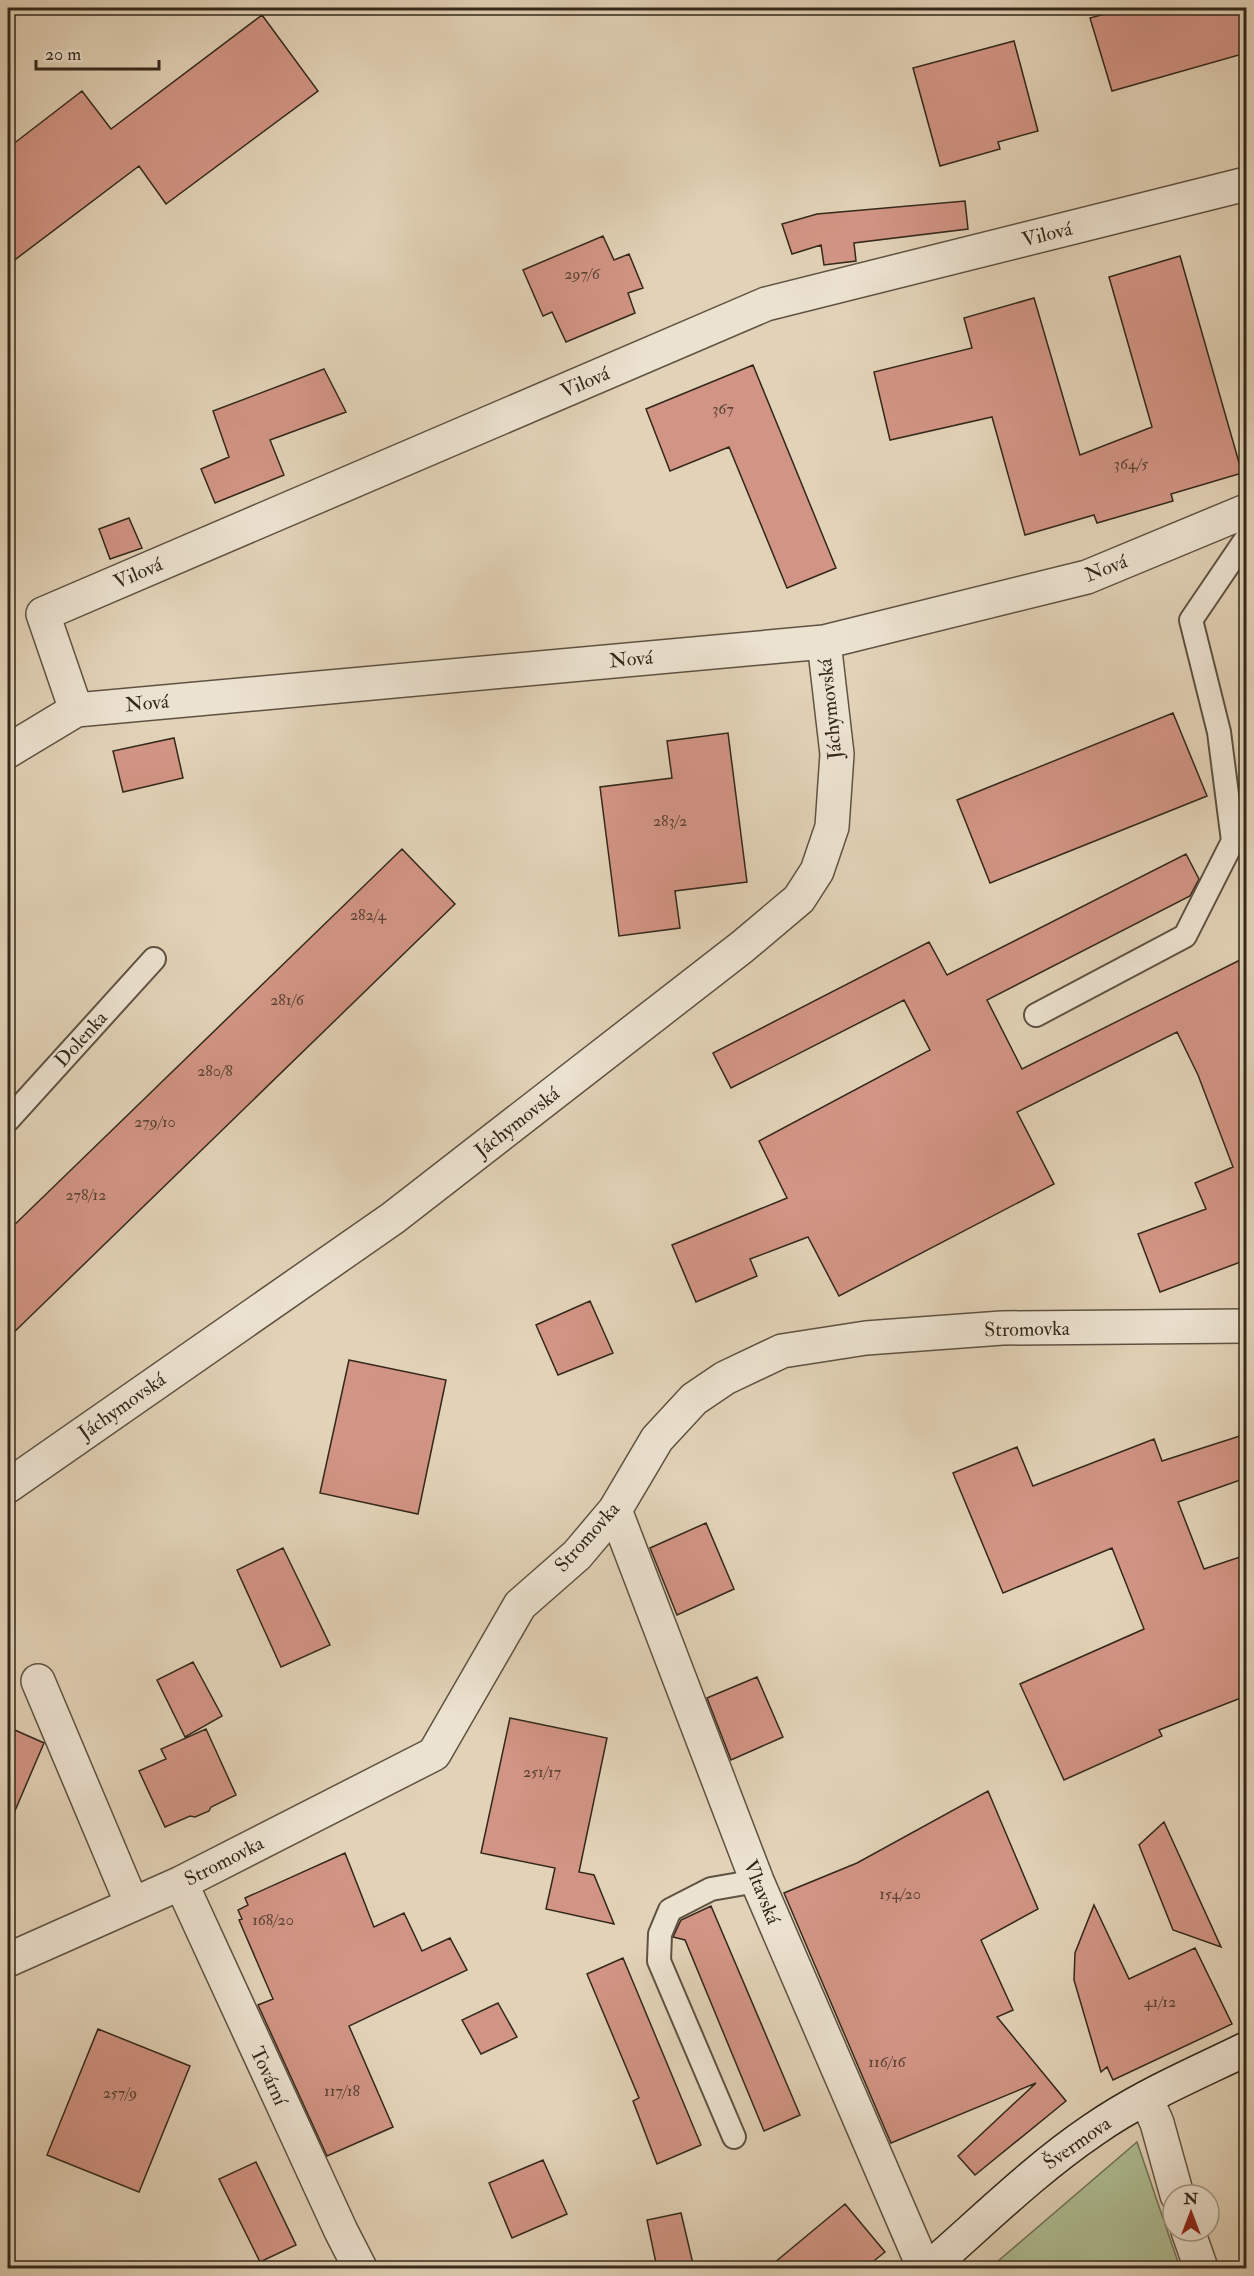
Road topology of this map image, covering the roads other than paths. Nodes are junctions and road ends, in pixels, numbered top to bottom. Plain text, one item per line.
1 (1246, 184) edge
2 (1246, 511) edge
3 (1246, 539) edge
4 (824, 642) junction
5 (76, 710) junction
6 (8, 751) edge
7 (154, 959) dead end
8 (1036, 1015) dead end
9 (8, 1120) edge
10 (1246, 1326) edge
11 (8, 1486) edge
12 (615, 1510) junction
13 (38, 1682) dead end
14 (756, 1881) junction
15 (181, 1883) junction
16 (132, 1904) junction
17 (8, 1960) edge
18 (1246, 2049) edge
19 (1146, 2098) junction
20 (734, 2137) dead end
21 (1174, 2183) edge
22 (1192, 2243) edge
23 (360, 2268) edge
24 (924, 2268) edge
25 (930, 2268) edge
26 (1201, 2268) edge

1 - 5 street, Vilová
2 - 4 street, Nová
3 - 8 lane
4 - 5 street, Nová
4 - 11 street, Jáchymovská
5 - 6 street, Nová
7 - 9 lane, Dolenka
10 - 12 street, Stromovka
12 - 14 street, Vltavská
12 - 15 street, Stromovka
13 - 16 street
14 - 20 lane
14 - 24 street, Vltavská
15 - 16 street, Stromovka
15 - 23 street, Tovární
16 - 17 street, Stromovka
18 - 19 street, Švermova
19 - 21 street
19 - 25 street, Švermova
22 - 26 street

